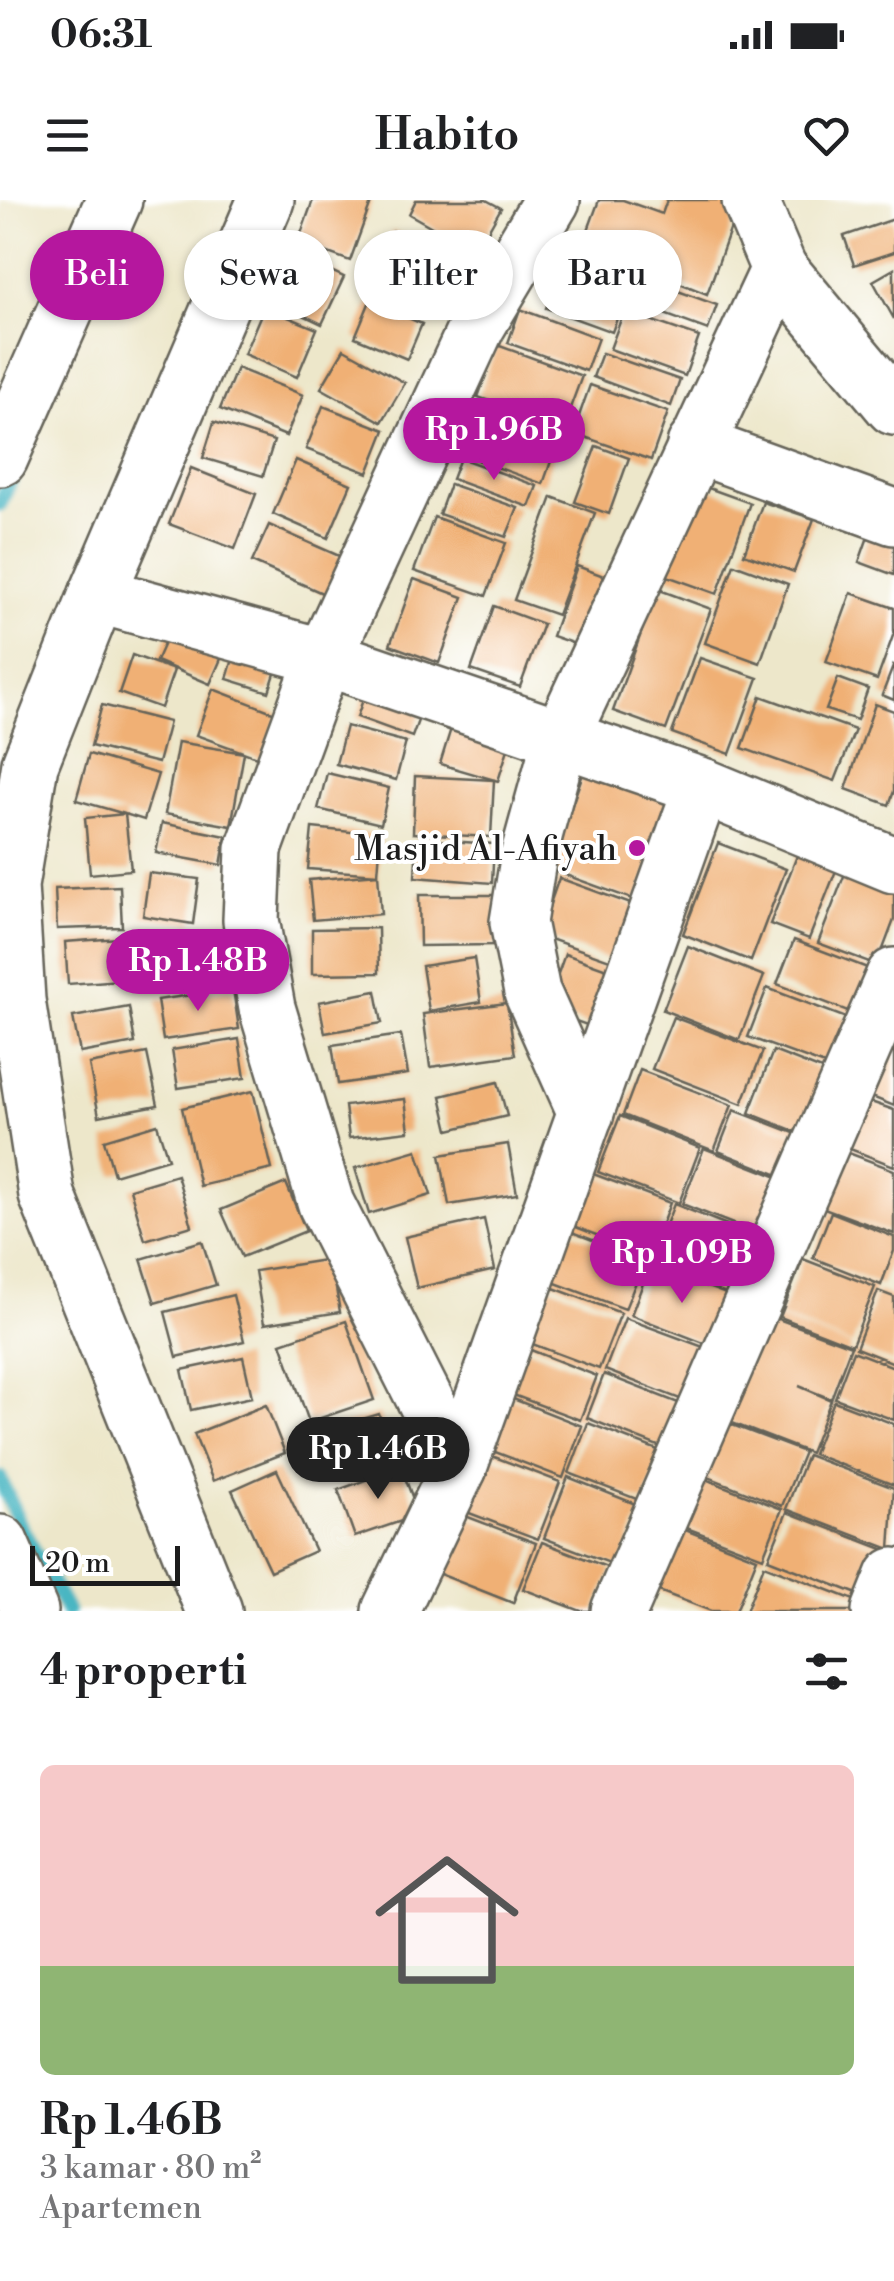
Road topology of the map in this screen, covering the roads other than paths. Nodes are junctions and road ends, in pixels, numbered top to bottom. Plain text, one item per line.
1 (114, 200) edge
2 (266, 200) edge
3 (552, 200) edge
4 (750, 200) edge
5 (780, 270) junction
6 (894, 407) edge
7 (695, 445) junction
8 (0, 458) edge
9 (894, 517) edge
10 (97, 595) junction
11 (324, 657) junction
12 (560, 737) junction
13 (702, 786) junction
14 (894, 865) edge
15 (894, 976) edge
16 (586, 1113) junction
17 (459, 1467) junction
18 (0, 1542) edge
19 (894, 1576) edge
20 (30, 1611) edge
21 (214, 1611) edge
22 (390, 1611) edge
23 (619, 1611) edge
24 (880, 1611) edge

1 - 8 street
2 - 10 street
3 - 11 street
4 - 5 street
5 - 6 street
5 - 7 street
7 - 9 street
7 - 12 street
10 - 11 street
10 - 21 street
11 - 12 street
11 - 17 street
12 - 13 street
12 - 16 street
13 - 14 street
13 - 16 street
15 - 23 street
16 - 17 street
17 - 22 street
18 - 20 street
19 - 24 street

